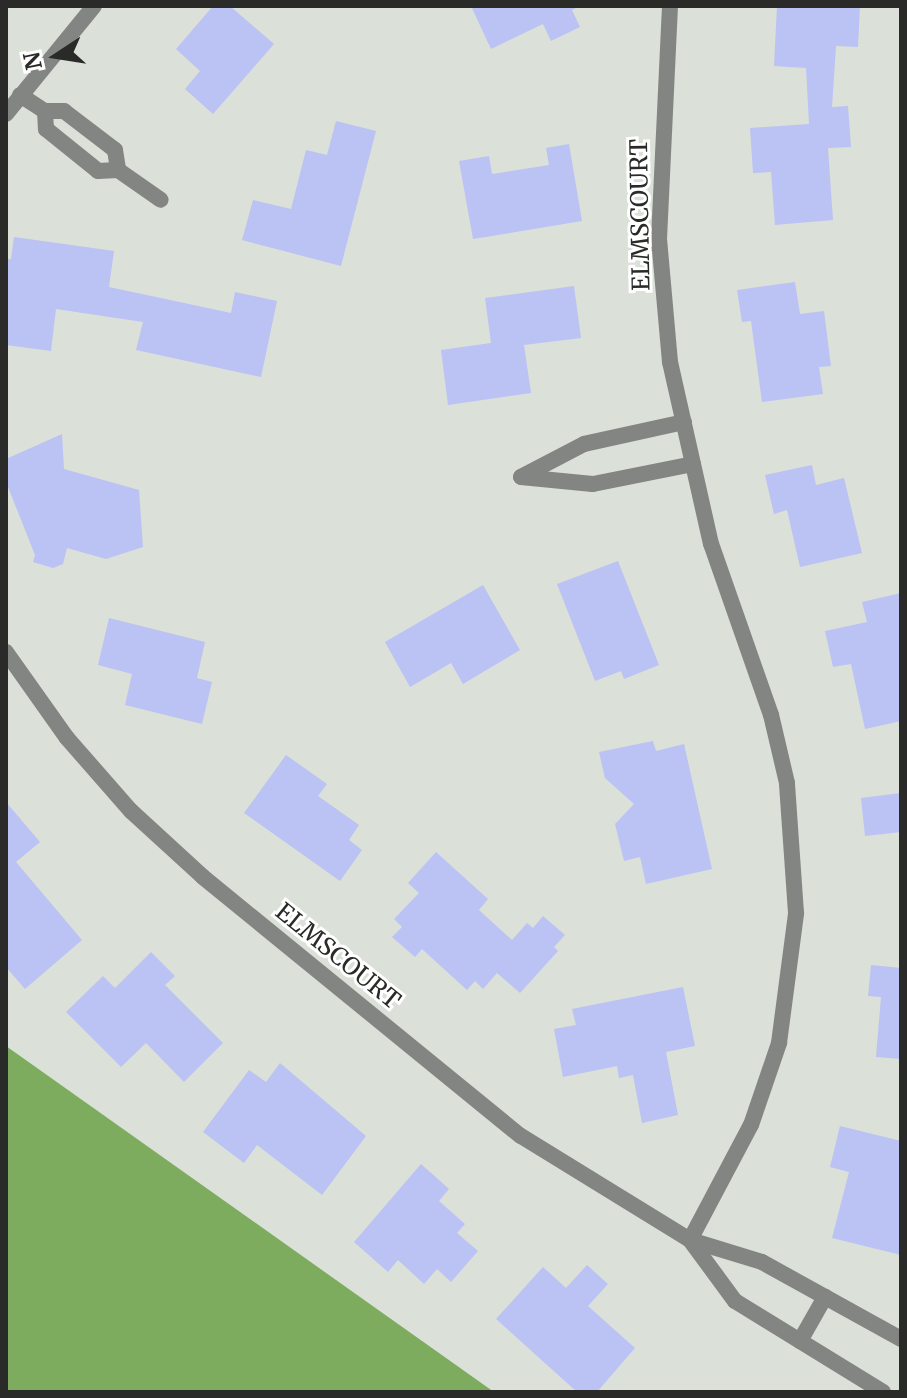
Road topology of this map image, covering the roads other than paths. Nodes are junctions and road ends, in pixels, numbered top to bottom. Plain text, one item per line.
1 (94, 6) edge
2 (670, 6) edge
3 (20, 95) junction
4 (45, 111) junction
5 (6, 114) edge
6 (118, 170) junction
7 (161, 200) dead end
8 (684, 422) junction
9 (693, 464) junction
10 (6, 652) edge
11 (690, 1240) junction
12 (825, 1297) junction
13 (901, 1339) edge
14 (800, 1341) junction
15 (883, 1392) edge

1 - 3 street
2 - 8 street, ELMSCOURT
3 - 4 street
3 - 5 street
4 - 6 street
4 - 6 street
6 - 7 street
8 - 9 street, ELMSCOURT
8 - 9 street
9 - 11 street, ELMSCOURT
10 - 11 street, ELMSCOURT
11 - 12 street, ELMSCOURT
11 - 14 street, ELMSCOURT
12 - 13 street, ELMSCOURT
12 - 14 street
14 - 15 street, ELMSCOURT

